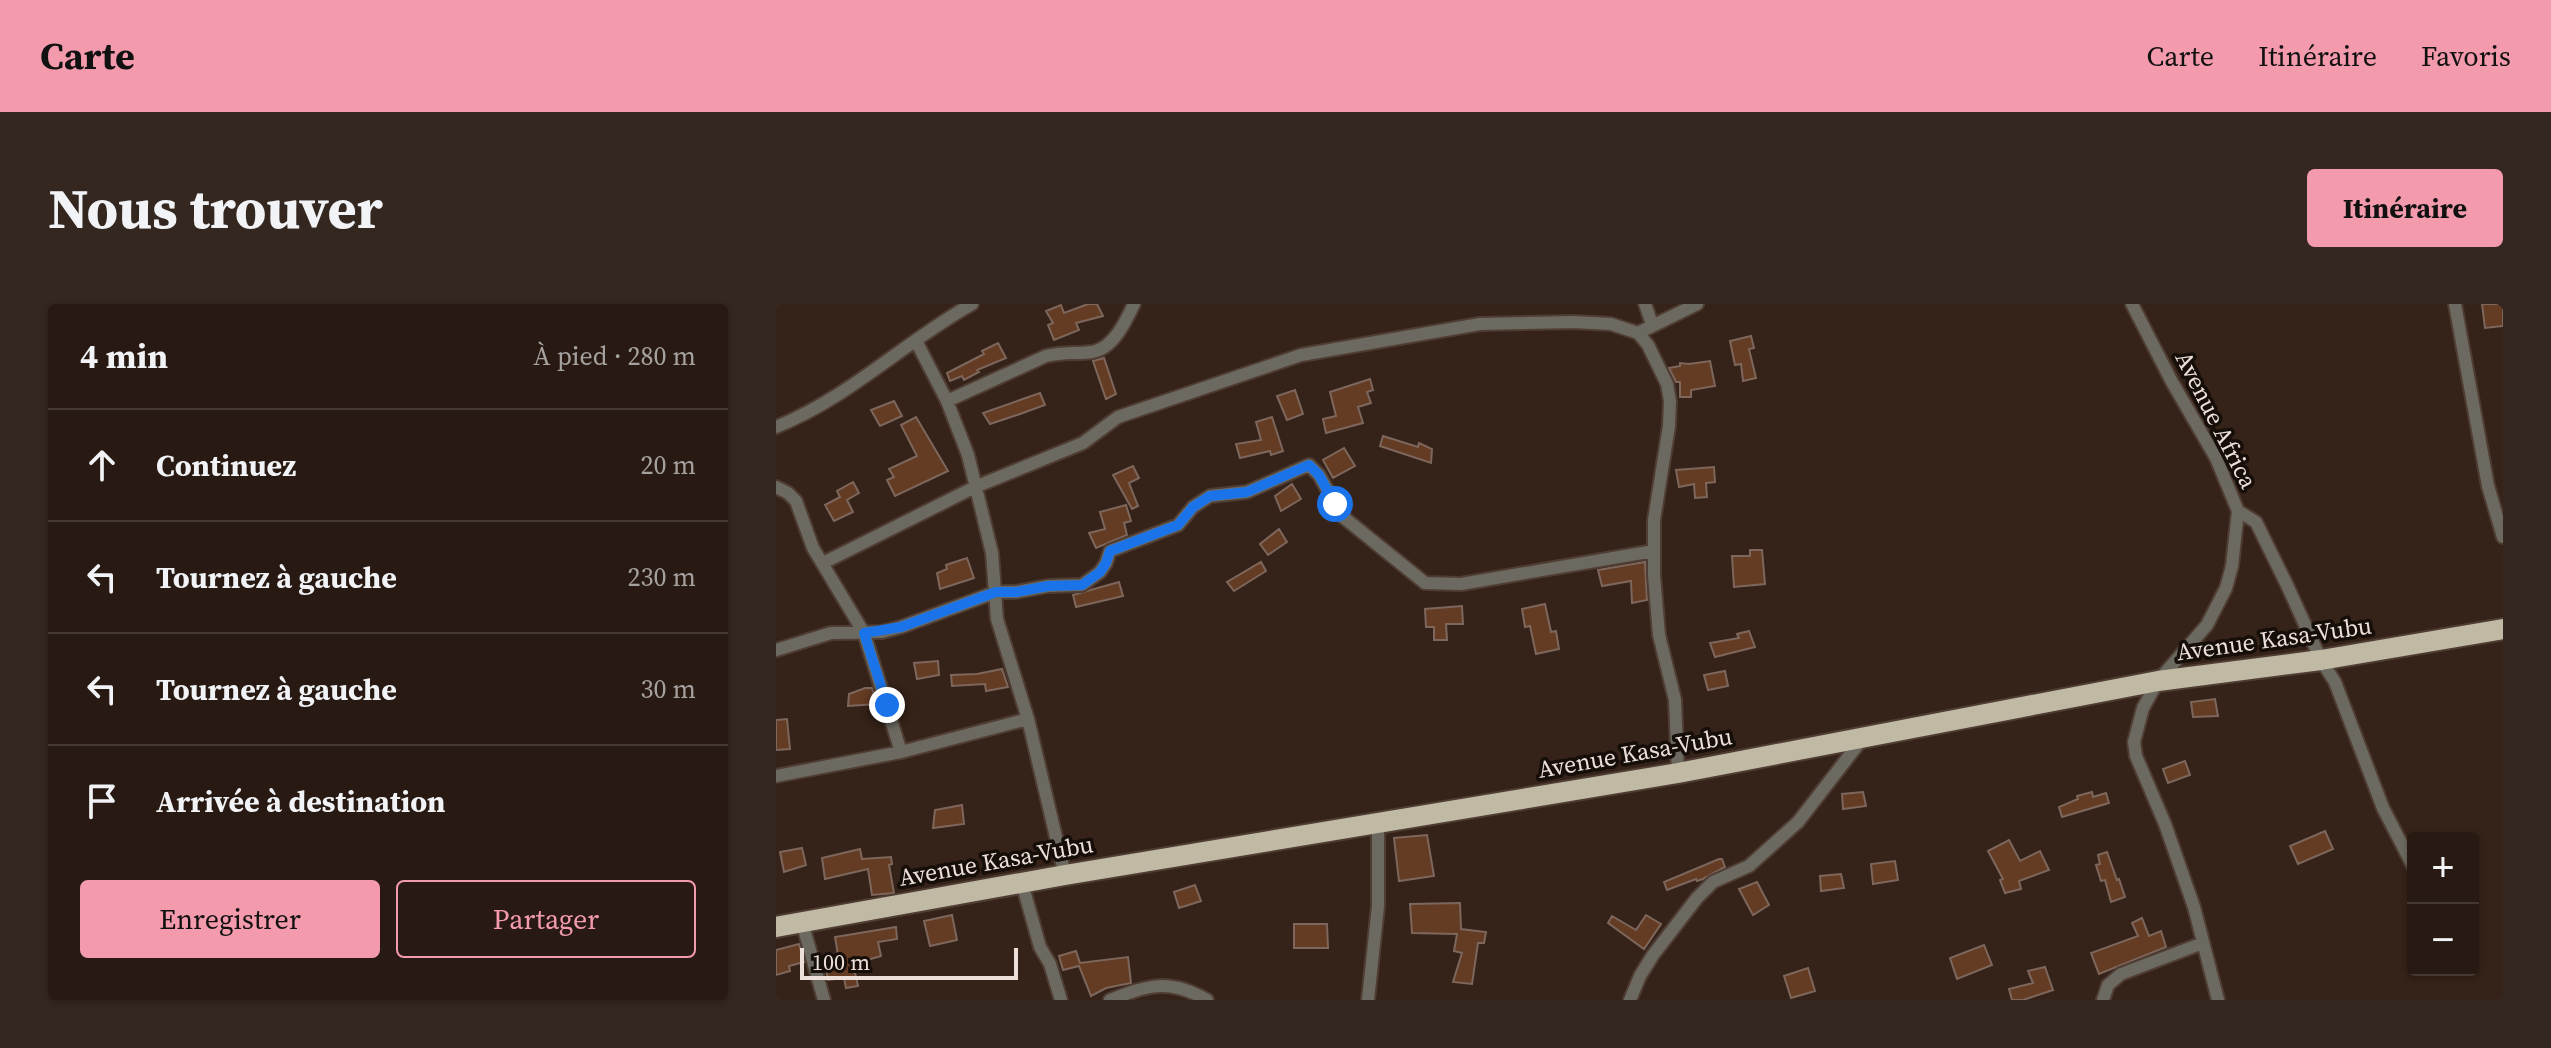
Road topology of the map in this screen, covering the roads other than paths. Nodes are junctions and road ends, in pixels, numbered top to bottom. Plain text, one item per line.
1 (972, 304) edge
2 (1134, 304) edge
3 (1645, 304) edge
4 (1697, 304) edge
5 (2132, 304) edge
6 (2455, 304) edge
7 (1652, 324) junction
8 (1638, 333) junction
9 (916, 341) junction
10 (947, 401) junction
11 (776, 427) edge
12 (776, 487) edge
13 (975, 487) junction
14 (2238, 511) junction
15 (2503, 537) edge
16 (1654, 551) junction
17 (823, 563) junction
18 (996, 592) junction
19 (2503, 629) edge
20 (864, 633) junction
21 (776, 650) edge
22 (2321, 660) junction
23 (2158, 681) junction
24 (1028, 719) junction
25 (1864, 738) junction
26 (901, 752) junction
27 (1678, 773) junction
28 (776, 776) edge
29 (1378, 823) junction
30 (2407, 854) edge
31 (1065, 875) junction
32 (1022, 883) junction
33 (802, 922) junction
34 (776, 927) edge
35 (2203, 943) junction
36 (824, 1000) edge
37 (1061, 1000) edge
38 (1110, 1000) edge
39 (1207, 1000) edge
40 (1368, 1000) edge
41 (1630, 1000) edge
42 (2103, 1000) edge
43 (2218, 1000) edge

1 - 9 street
2 - 10 street
3 - 7 street
4 - 7 street
5 - 14 street, Avenue Africa
6 - 15 street
7 - 8 street
8 - 13 street
8 - 16 street
9 - 10 street
9 - 11 street
10 - 13 street
12 - 17 street
13 - 17 street
13 - 18 street
14 - 22 street
14 - 23 street, Avenue Africa
16 - 18 street
16 - 27 street
17 - 20 street
18 - 20 street
18 - 24 street
19 - 22 highway, Avenue Kasa-Vubu
20 - 21 street
20 - 26 street
22 - 23 highway, Avenue Kasa-Vubu
22 - 30 street
23 - 25 highway, Avenue Kasa-Vubu
23 - 35 street, Avenue Africa
24 - 26 street
24 - 31 street
25 - 27 highway, Avenue Kasa-Vubu
25 - 41 street
26 - 28 street
27 - 29 highway, Avenue Kasa-Vubu
29 - 31 highway, Avenue Kasa-Vubu
29 - 40 street
31 - 32 highway, Avenue Kasa-Vubu
32 - 33 highway, Avenue Kasa-Vubu
32 - 37 street
33 - 34 highway, Avenue Kasa-Vubu
33 - 36 street
35 - 42 street
35 - 43 street, Avenue Africa
38 - 39 street

